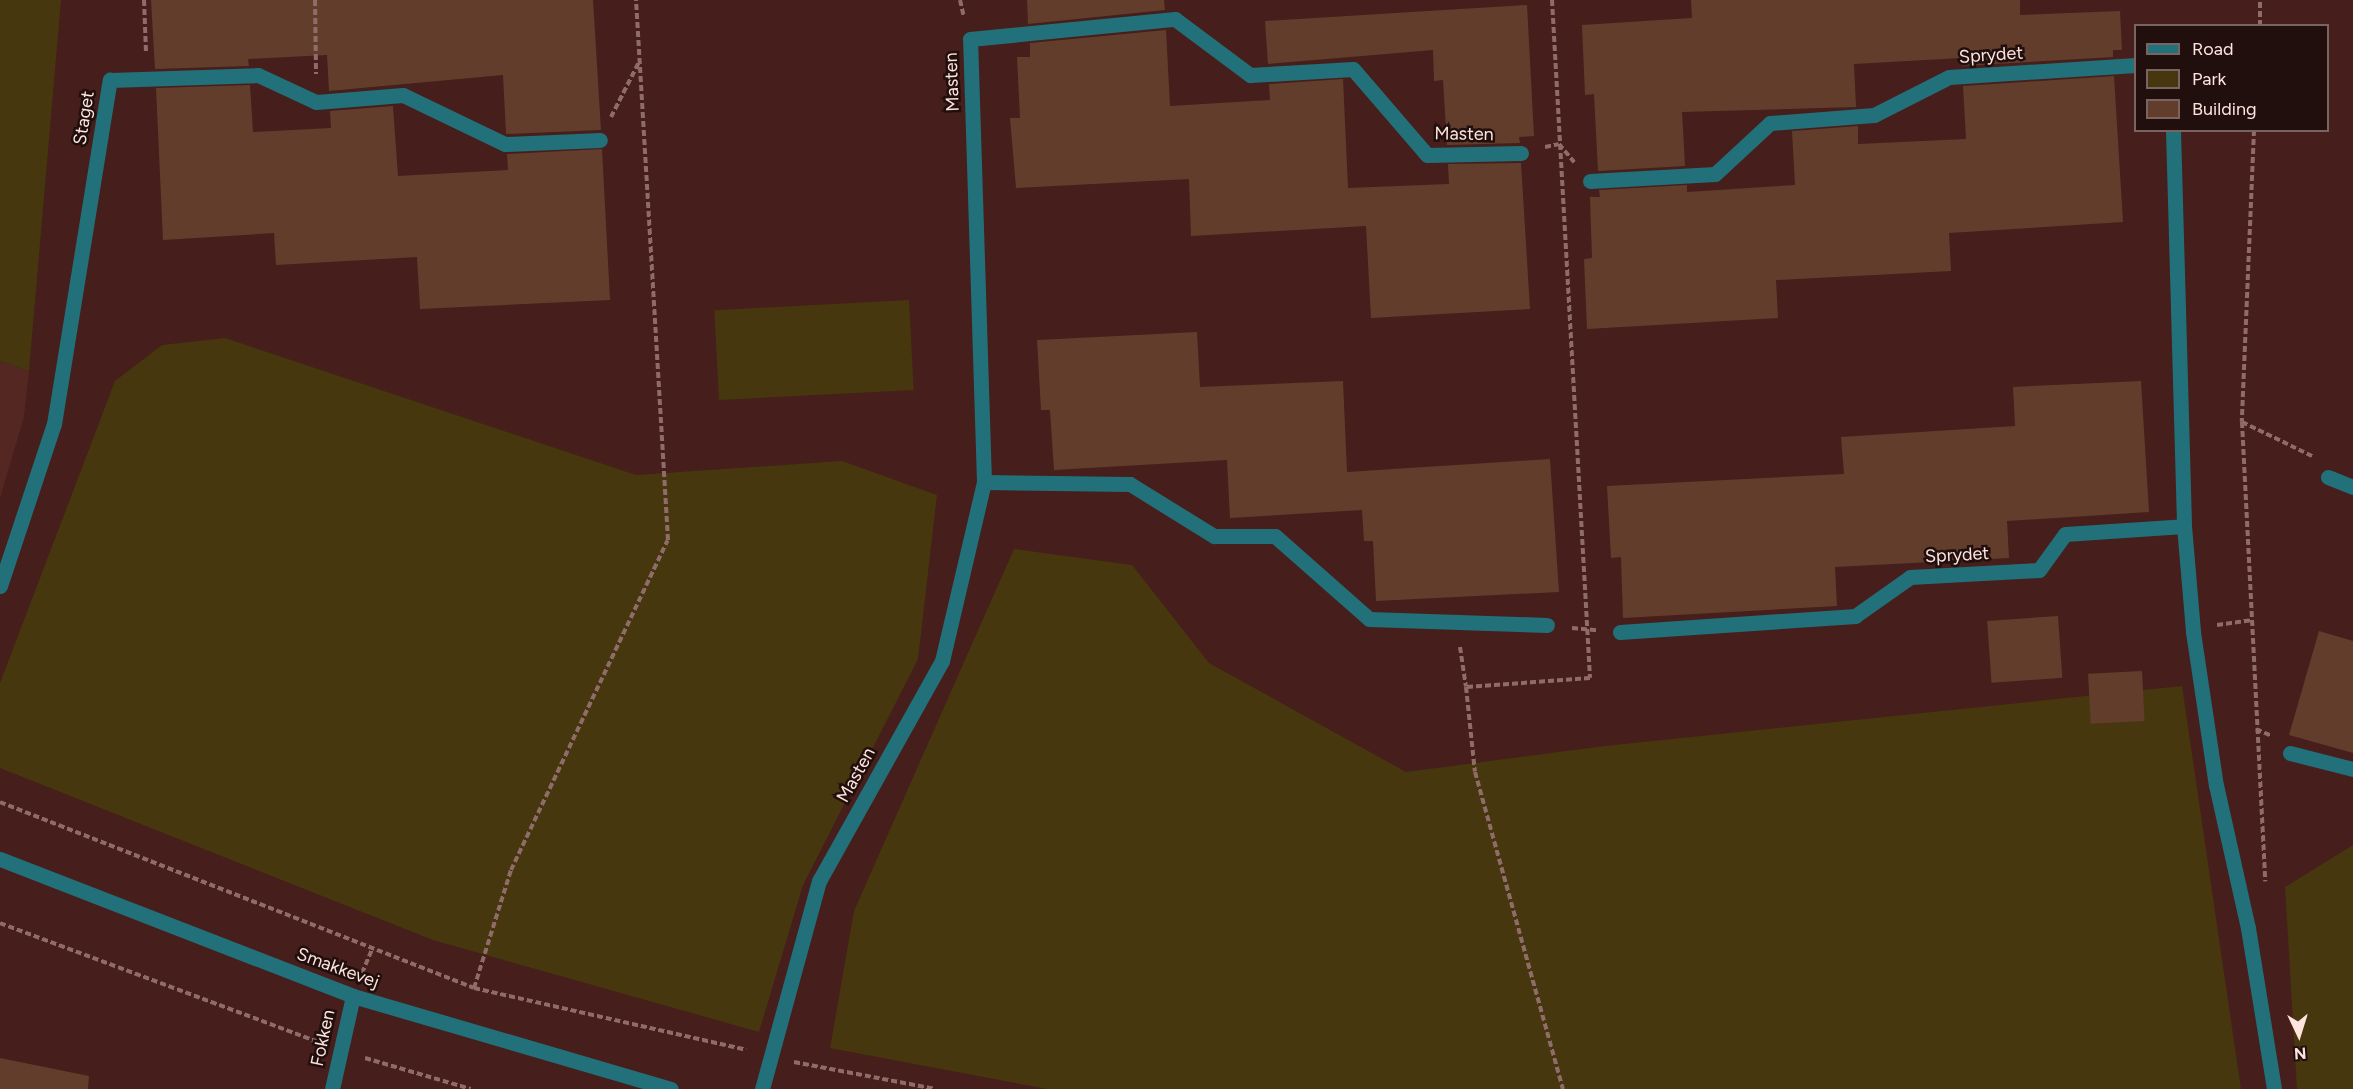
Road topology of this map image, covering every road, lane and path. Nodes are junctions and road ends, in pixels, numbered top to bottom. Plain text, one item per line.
1 (144, 0) edge
2 (315, 0) edge
3 (636, 0) edge
4 (1552, 0) edge
5 (2260, 0) edge
6 (2260, 24) edge
7 (640, 60) junction
8 (2134, 65) edge
9 (147, 80) junction
10 (316, 102) junction
11 (2173, 132) edge
12 (2254, 132) edge
13 (600, 140) joint
14 (1559, 144) junction
15 (1521, 153) joint
16 (1590, 181) joint
17 (2242, 422) junction
18 (2328, 477) joint
19 (984, 482) junction
20 (2353, 487) edge
21 (2184, 526) junction
22 (0, 586) edge
23 (1456, 619) junction
24 (2251, 620) junction
25 (1547, 625) joint
26 (1589, 630) junction
27 (1620, 632) joint
28 (2193, 632) junction
29 (1466, 687) junction
30 (2290, 753) dead end
31 (2353, 769) edge
32 (0, 802) edge
33 (0, 859) edge
34 (2264, 884) dead end
35 (0, 923) edge
36 (474, 988) junction
37 (353, 996) junction
38 (341, 1051) junction
39 (772, 1058) junction
40 (332, 1089) edge
41 (471, 1089) edge
42 (671, 1089) edge
43 (762, 1089) edge
44 (935, 1089) edge
45 (1563, 1089) edge
46 (2274, 1089) edge

1 - 9 path
2 - 10 path
3 - 7 path
4 - 14 path
5 - 6 path
7 - 13 path
7 - 36 path
8 - 16 street, Sprydet
9 - 10 street, Staget
9 - 22 street, Staget
10 - 13 street, Staget
11 - 21 street
12 - 17 path
14 - 15 path
14 - 16 path
14 - 26 path
15 - 19 street, Masten
17 - 18 path
17 - 24 path
18 - 20 street
19 - 23 street
19 - 39 street, Masten
21 - 27 street, Sprydet
21 - 28 street
23 - 25 street
23 - 29 path
24 - 28 path
24 - 34 path
25 - 26 path
26 - 27 path
26 - 29 path
28 - 46 street
29 - 45 path
30 - 31 street
32 - 36 path
33 - 37 street, Smakkevej
35 - 38 path
36 - 39 path
37 - 38 street, Fokken
37 - 42 street, Smakkevej
38 - 40 street, Fokken
38 - 41 path
39 - 43 street, Masten
39 - 44 path

